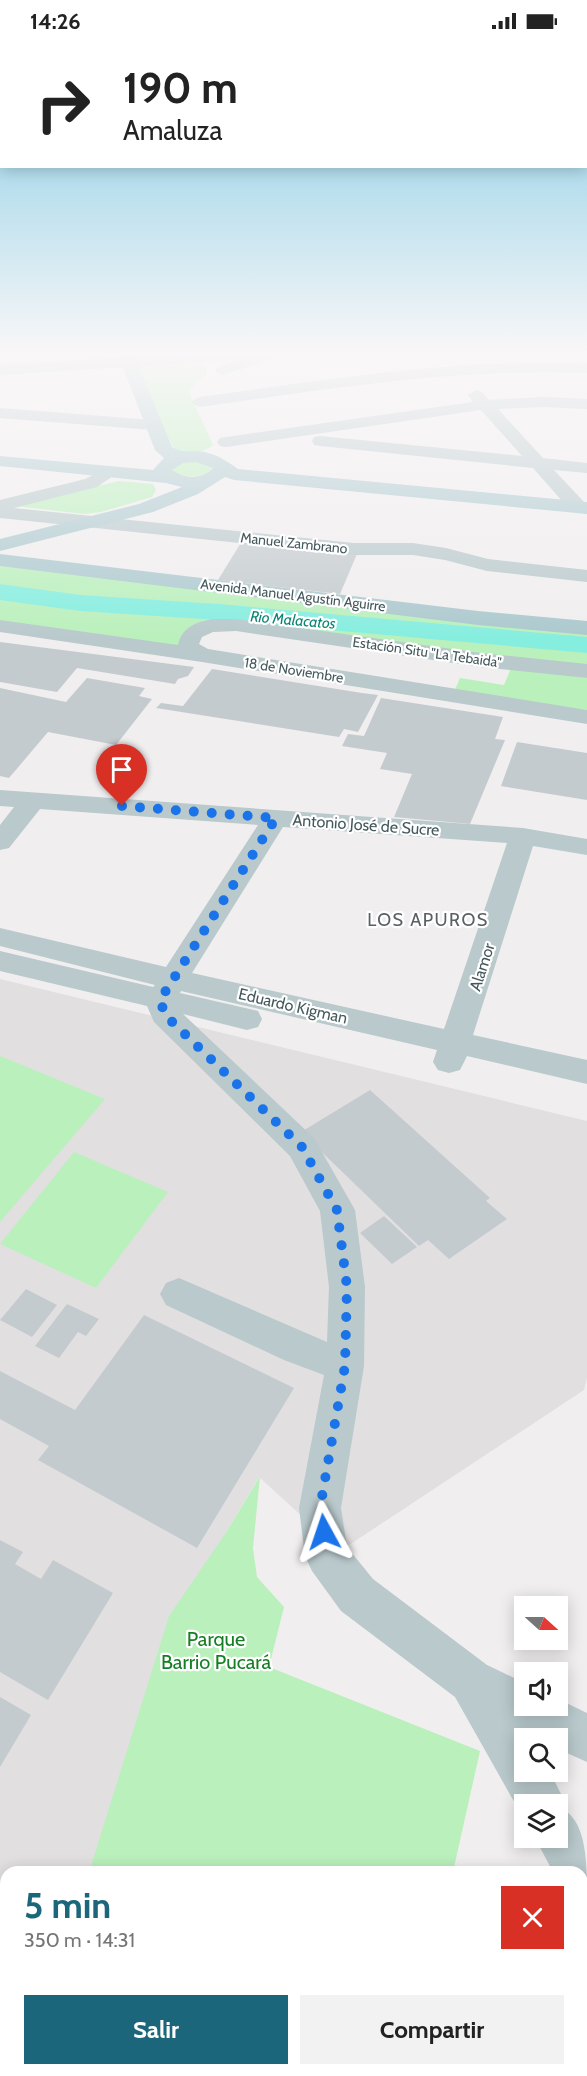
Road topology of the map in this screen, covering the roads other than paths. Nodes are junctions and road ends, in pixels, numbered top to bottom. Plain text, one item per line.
1 (7, 450) edge
2 (152, 450) edge
3 (164, 450) edge
4 (225, 450) edge
5 (410, 450) edge
6 (528, 450) edge
7 (0, 461) edge
8 (206, 461) junction
9 (540, 463) junction
10 (587, 468) edge
11 (166, 471) junction
12 (110, 472) junction
13 (203, 481) junction
14 (0, 506) edge
15 (146, 508) junction
16 (0, 512) edge
17 (585, 514) edge
18 (92, 522) junction
19 (0, 545) edge
20 (0, 560) edge
21 (587, 576) edge
22 (0, 626) edge
23 (587, 628) edge
24 (202, 655) junction
25 (587, 671) edge
26 (587, 717) edge
27 (0, 798) edge
28 (34, 799) junction
29 (276, 818) junction
30 (523, 836) junction
31 (0, 842) edge
32 (587, 847) edge
33 (0, 938) edge
34 (0, 961) edge
35 (166, 990) junction
36 (453, 1053) junction
37 (587, 1071) edge
38 (587, 1092) edge
39 (179, 1294) dead end
40 (345, 1366) junction
41 (471, 1681) junction
42 (587, 1738) edge
43 (536, 1794) edge
44 (567, 1848) edge
45 (578, 1866) edge

1 - 11 main road
2 - 11 main road
3 - 8 main road
4 - 8 street
5 - 9 street
6 - 9 street
7 - 12 main road
8 - 11 main road
8 - 13 main road
8 - 17 main road
9 - 10 street
9 - 17 street
11 - 12 main road
11 - 13 main road
11 - 15 main road
12 - 14 street
13 - 15 main road
13 - 17 main road
15 - 18 main road
16 - 18 street, Manuel Zambrano
18 - 19 main road
18 - 21 street, Manuel Zambrano
20 - 23 main road, Avenida Manuel Agustín Aguirre
22 - 24 street, 18 de Noviembre
24 - 25 street, Estación Situ "La Tebaida"
24 - 26 street, 18 de Noviembre
27 - 28 street, Antonio José de Sucre
28 - 29 street, Antonio José de Sucre
28 - 31 street
29 - 30 street, Antonio José de Sucre
29 - 35 street
30 - 32 street, Antonio José de Sucre
30 - 36 street, Alamor
33 - 35 street, Eduardo Kigman
34 - 35 street, Eduardo Kigman
35 - 36 street, Eduardo Kigman
35 - 40 street
36 - 37 street, Eduardo Kigman
36 - 38 street, Eduardo Kigman
39 - 40 street
40 - 41 street
41 - 42 street
41 - 43 street
44 - 45 street

